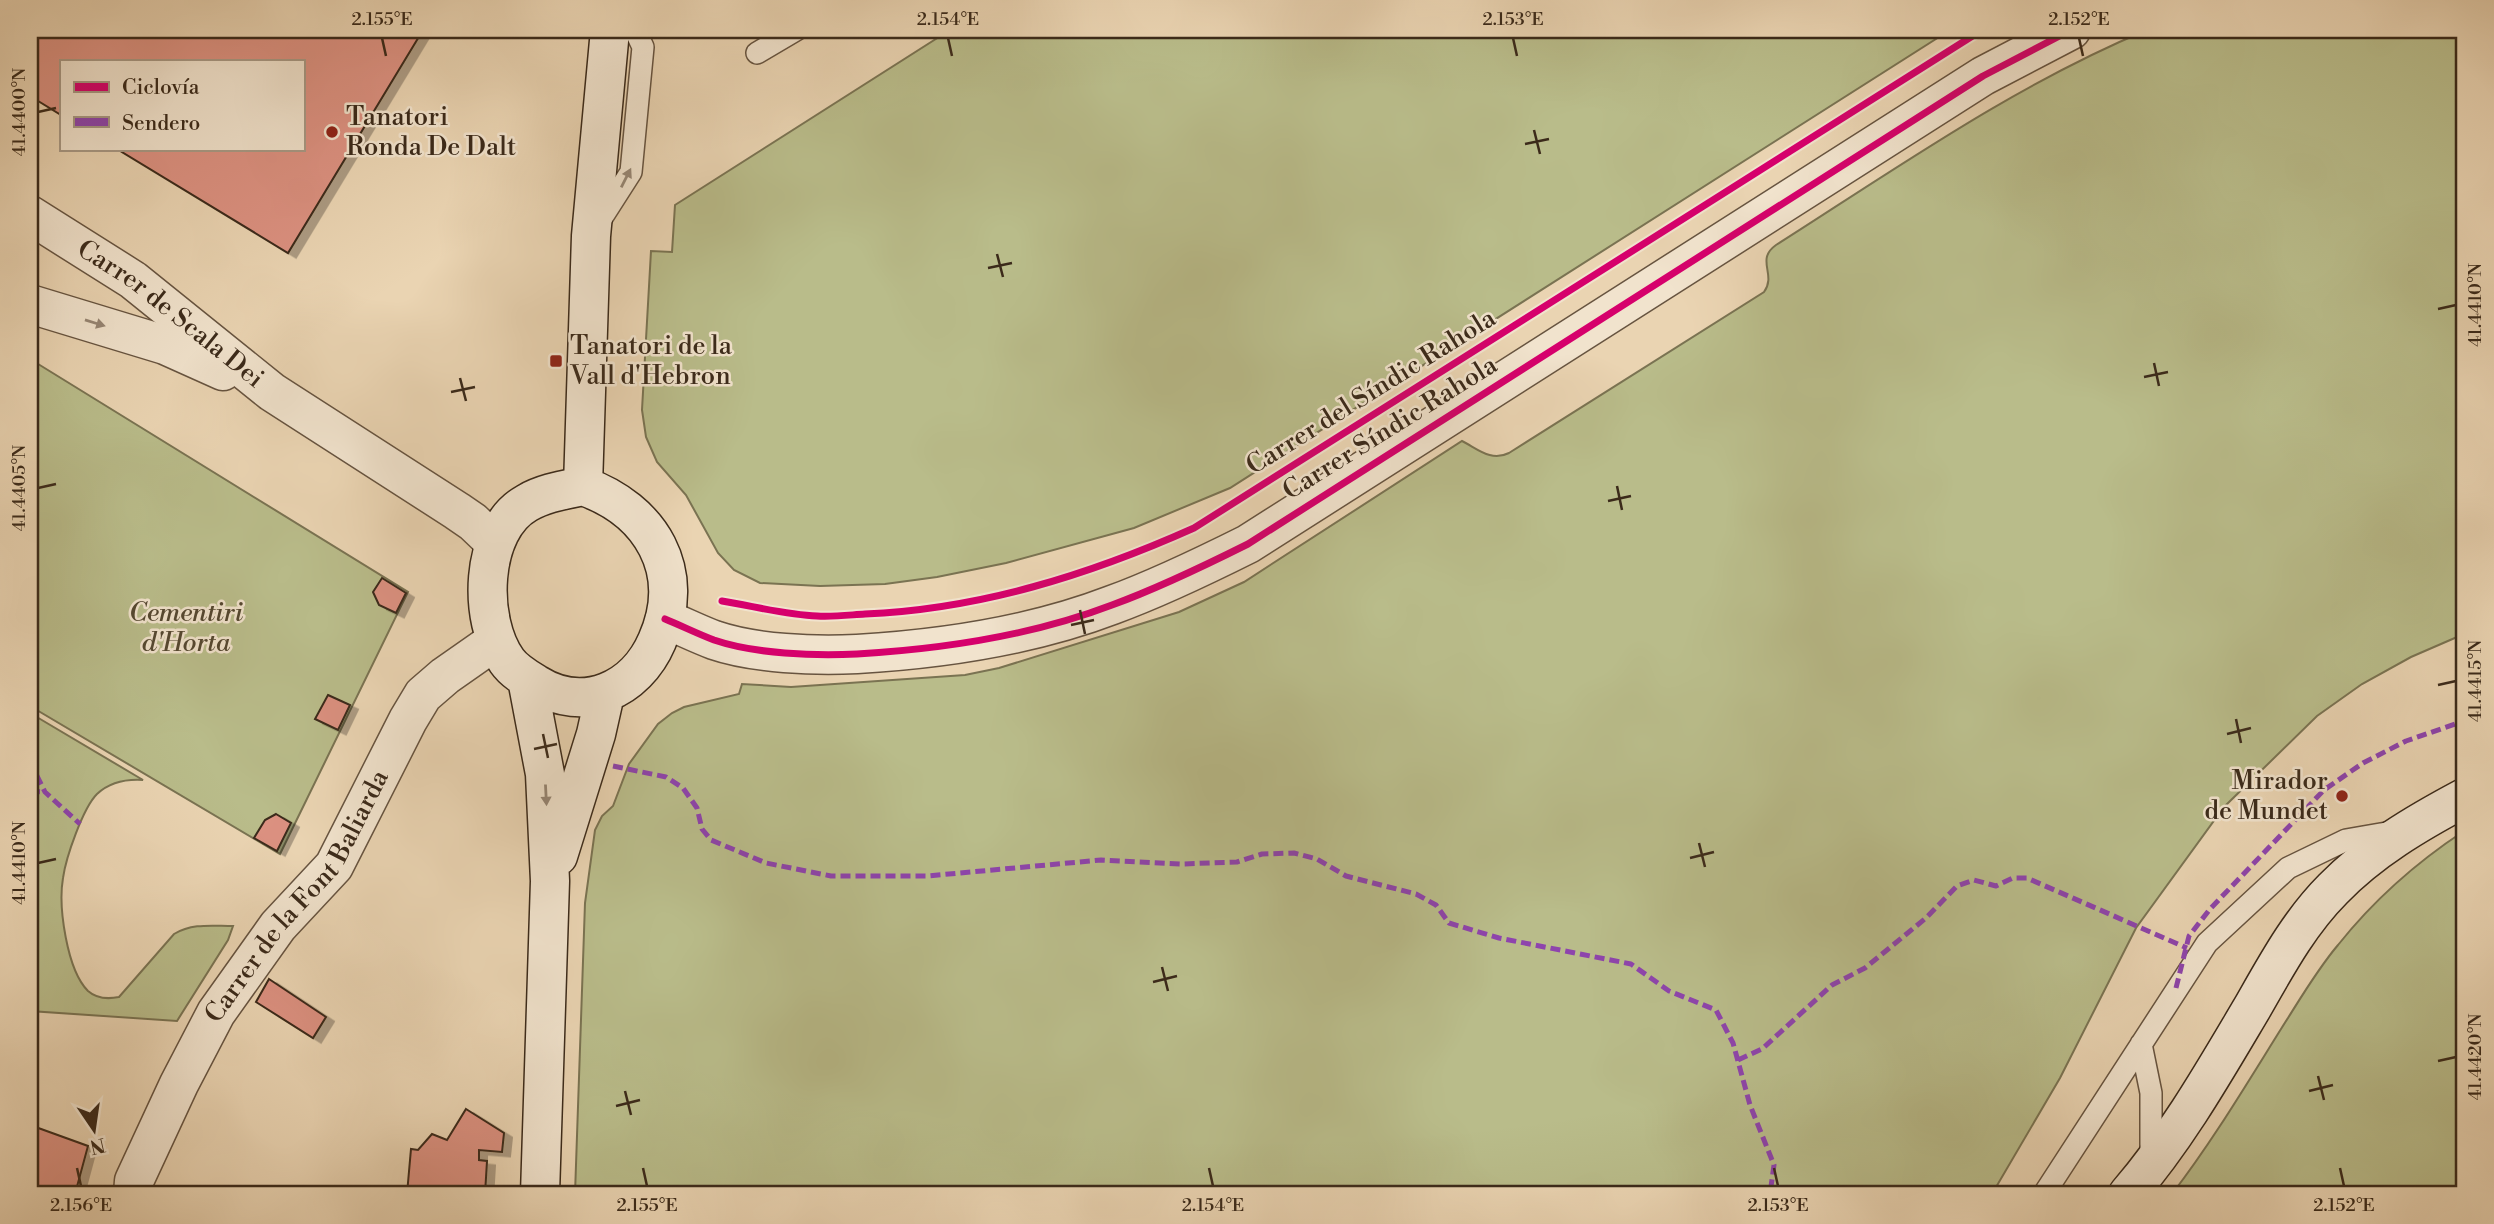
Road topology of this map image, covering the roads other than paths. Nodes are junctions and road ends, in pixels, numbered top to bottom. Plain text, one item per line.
1 (610, 30) edge
2 (635, 30) edge
3 (796, 30) edge
4 (2071, 30) edge
5 (757, 53) dead end
6 (30, 215) edge
7 (591, 236) junction
8 (30, 304) edge
9 (272, 392) junction
10 (583, 486) junction
11 (495, 543) junction
12 (665, 619) junction
13 (495, 641) junction
14 (527, 679) junction
15 (605, 694) junction
16 (2464, 798) edge
17 (2404, 830) junction
18 (550, 881) junction
19 (2141, 1044) junction
20 (129, 1190) edge
21 (540, 1194) edge
22 (2044, 1194) edge
23 (2127, 1194) edge

1 - 7 street
7 -> 2 lane
3 - 5 lane
4 - 12 street, Carrer Síndic Rahola
6 - 9 street, Carrer de Scala Dei
7 - 10 street
8 -> 9 street, Carrer de Scala Dei
9 - 11 street, Carrer de Scala Dei
10 - 11 street
10 - 12 street
11 - 13 street
12 - 15 street
13 - 14 street
13 - 20 street, Carrer de la Font Baliarda
14 - 15 street
14 -> 18 street
15 - 18 street
16 - 17 street
17 - 19 lane
17 - 23 street
18 - 21 street
19 - 22 lane
19 - 23 lane

